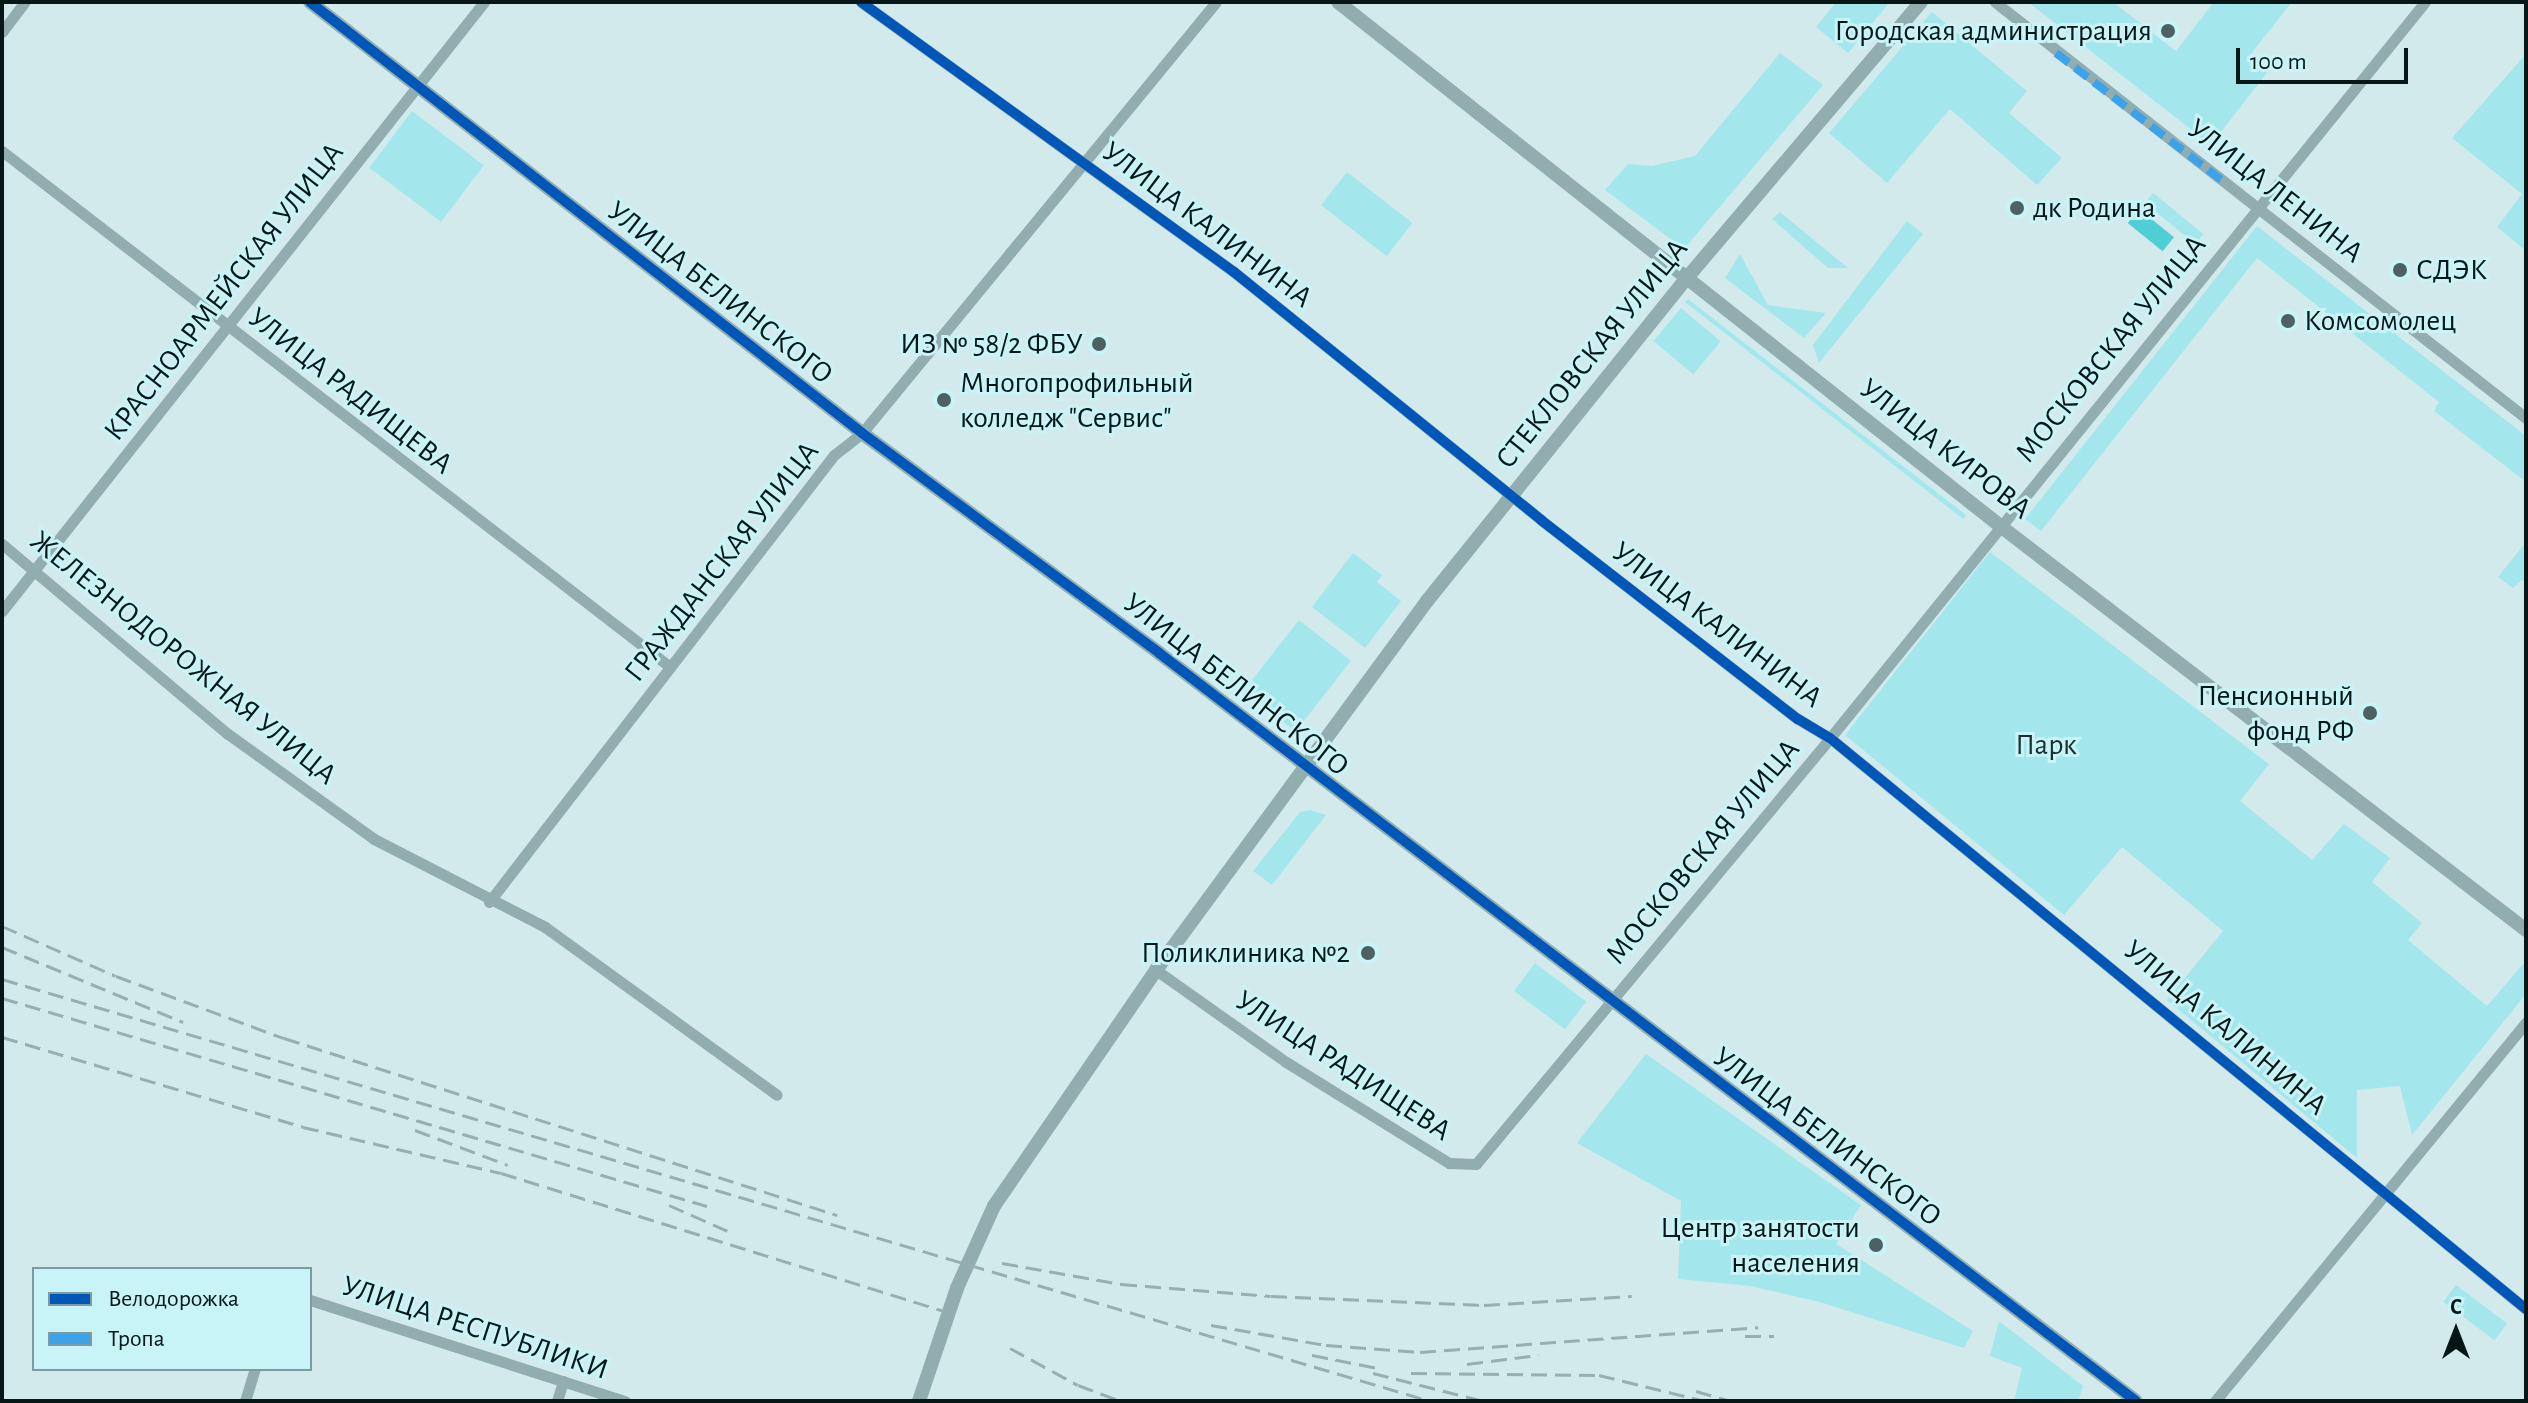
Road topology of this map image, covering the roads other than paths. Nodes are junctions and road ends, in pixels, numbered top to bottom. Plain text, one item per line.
1 (25, 2) edge
2 (310, 2) edge
3 (484, 2) edge
4 (861, 2) edge
5 (1216, 2) edge
6 (1338, 2) edge
7 (1921, 2) edge
8 (1995, 2) edge
9 (2425, 2) edge
10 (2, 32) edge
11 (417, 87) junction
12 (2, 151) edge
13 (1084, 162) junction
14 (2258, 207) junction
15 (1686, 279) junction
16 (227, 327) junction
17 (2526, 418) edge
18 (862, 433) junction
19 (1511, 496) junction
20 (1999, 525) junction
21 (2, 544) edge
22 (35, 569) junction
23 (2, 611) edge
24 (670, 667) junction
25 (1830, 738) junction
26 (1303, 767) junction
27 (489, 902) junction
28 (2526, 930) edge
29 (1156, 970) junction
30 (1608, 1002) junction
31 (2526, 1022) edge
32 (777, 1095) dead end
33 (1467, 1167) joint
34 (2388, 1194) junction
35 (312, 1301) edge
36 (2526, 1309) edge
37 (254, 1371) edge
38 (563, 1381) junction
39 (245, 1401) edge
40 (557, 1401) edge
41 (625, 1401) edge
42 (919, 1401) edge
43 (2136, 1401) edge
44 (2215, 1401) edge

1 - 10 street
2 - 11 street, УЛИЦА БЕЛИНСКОГО
3 - 11 street, КРАСНОАРМЕЙСКАЯ УЛИЦА
4 - 13 street, УЛИЦА КАЛИНИНА
5 - 13 street, ГРАЖДАНСКАЯ УЛИЦА
6 - 15 street, УЛИЦА КИРОВА
7 - 15 street, СТЕКЛОВСКАЯ УЛИЦА
8 - 14 street, УЛИЦА ЛЕНИНА
9 - 14 street, МОСКОВСКАЯ УЛИЦА
11 - 16 street, КРАСНОАРМЕЙСКАЯ УЛИЦА
11 - 18 street, УЛИЦА БЕЛИНСКОГО
12 - 16 street, УЛИЦА РАДИЩЕВА
13 - 18 street, ГРАЖДАНСКАЯ УЛИЦА
13 - 19 street, УЛИЦА КАЛИНИНА
14 - 17 street, УЛИЦА ЛЕНИНА
14 - 20 street, МОСКОВСКАЯ УЛИЦА
15 - 19 street, СТЕКЛОВСКАЯ УЛИЦА
15 - 20 street, УЛИЦА КИРОВА
16 - 22 street, КРАСНОАРМЕЙСКАЯ УЛИЦА
16 - 24 street, УЛИЦА РАДИЩЕВА
18 - 24 street, ГРАЖДАНСКАЯ УЛИЦА
18 - 26 street, УЛИЦА БЕЛИНСКОГО
19 - 25 street, УЛИЦА КАЛИНИНА
19 - 26 street, СТЕКЛОВСКАЯ УЛИЦА
20 - 25 street, МОСКОВСКАЯ УЛИЦА
20 - 28 street, УЛИЦА КИРОВА
21 - 22 street, ЖЕЛЕЗНОДОРОЖНАЯ УЛИЦА
22 - 23 street, КРАСНОАРМЕЙСКАЯ УЛИЦА
22 - 27 street, ЖЕЛЕЗНОДОРОЖНАЯ УЛИЦА
24 - 27 street, ГРАЖДАНСКАЯ УЛИЦА
25 - 30 street, МОСКОВСКАЯ УЛИЦА
25 - 34 street, УЛИЦА КАЛИНИНА
26 - 29 street, СТЕКЛОВСКАЯ УЛИЦА
26 - 30 street, УЛИЦА БЕЛИНСКОГО
27 - 32 street, ЖЕЛЕЗНОДОРОЖНАЯ УЛИЦА
29 - 33 street, УЛИЦА РАДИЩЕВА
29 - 42 street, СТЕКЛОВСКАЯ УЛИЦА
30 - 33 street, МОСКОВСКАЯ УЛИЦА
30 - 43 street, УЛИЦА БЕЛИНСКОГО
31 - 34 street
34 - 36 street, УЛИЦА КАЛИНИНА
34 - 44 street
35 - 38 street, УЛИЦА РЕСПУБЛИКИ
37 - 39 street
38 - 40 street
38 - 41 street, УЛИЦА РЕСПУБЛИКИ

